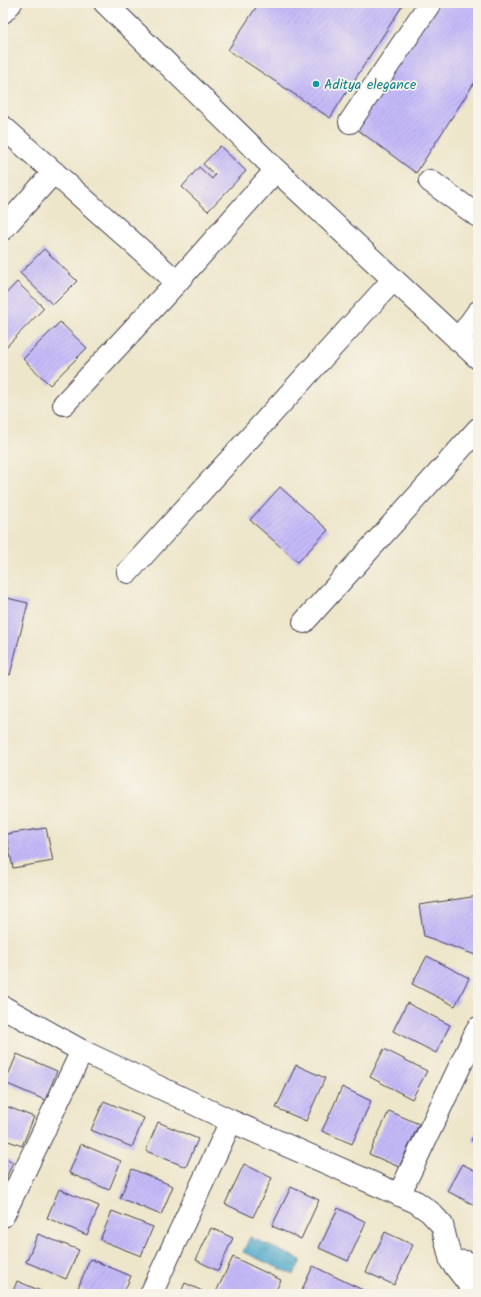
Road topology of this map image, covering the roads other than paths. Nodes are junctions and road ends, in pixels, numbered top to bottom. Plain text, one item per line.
1 (11, 3) edge
2 (106, 3) edge
3 (430, 3) edge
4 (3, 12) edge
5 (350, 122) dead end
6 (3, 127) edge
7 (276, 170) junction
8 (54, 172) junction
9 (430, 181) dead end
10 (478, 216) edge
11 (3, 229) edge
12 (393, 280) junction
13 (177, 282) junction
14 (478, 312) edge
15 (458, 340) junction
16 (478, 358) edge
17 (64, 404) dead end
18 (478, 429) edge
19 (128, 572) dead end
20 (304, 622) dead end
21 (3, 1007) edge
22 (478, 1028) edge
23 (82, 1051) junction
24 (231, 1121) junction
25 (398, 1195) junction
26 (3, 1216) edge
27 (451, 1261) junction
28 (478, 1266) edge
29 (478, 1290) edge
30 (151, 1294) edge

1 - 4 street
2 - 7 street
3 - 5 street
6 - 8 street
7 - 12 street
7 - 13 street
8 - 11 street
8 - 13 street
9 - 10 street
12 - 15 street
12 - 19 street
13 - 17 street
14 - 15 street
15 - 16 street
18 - 20 street
21 - 23 street
22 - 25 street
23 - 24 street
23 - 26 street
24 - 25 street
24 - 30 street
25 - 27 street
27 - 28 street
27 - 29 street

